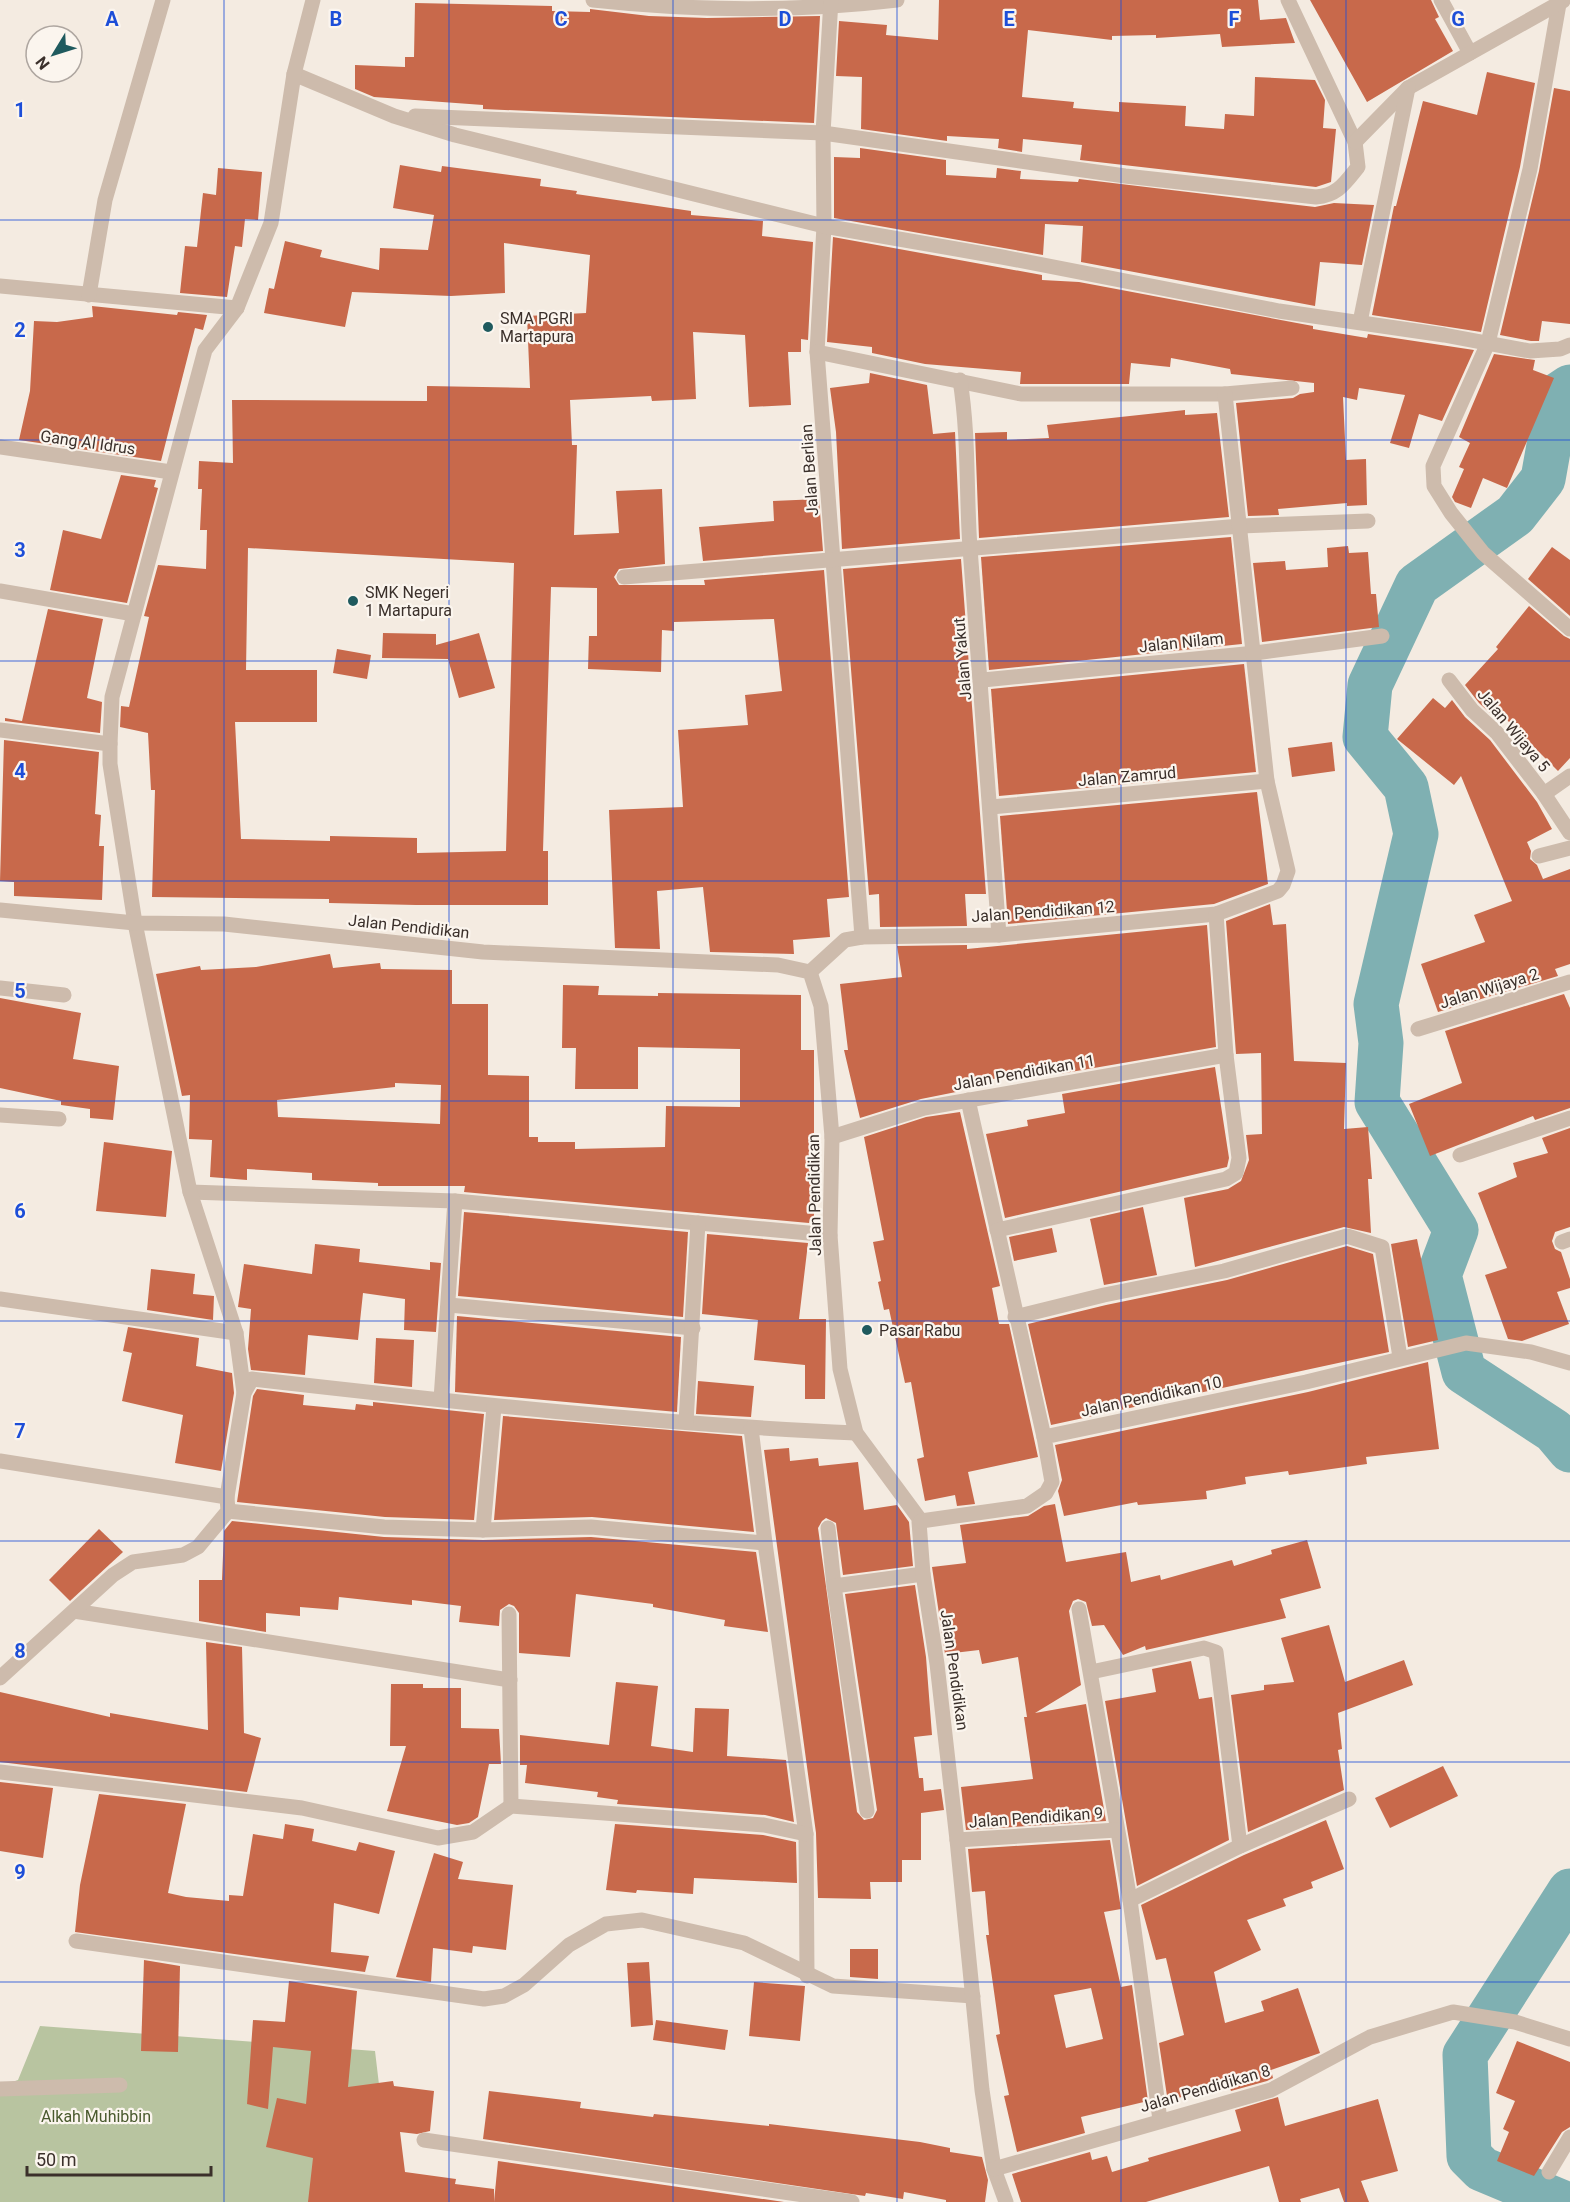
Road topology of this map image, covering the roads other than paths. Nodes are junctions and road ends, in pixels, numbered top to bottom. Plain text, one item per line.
1 (164, 0) edge
2 (314, 0) edge
3 (593, 0) edge
4 (897, 0) edge
5 (1288, 0) edge
6 (1441, 0) edge
7 (1562, 2) edge
8 (832, 4) edge
9 (1470, 53) junction
10 (294, 74) junction
11 (1408, 88) junction
12 (394, 116) junction
13 (824, 134) junction
14 (1355, 142) junction
15 (824, 226) junction
16 (0, 286) edge
17 (89, 295) junction
18 (237, 308) junction
19 (1360, 322) junction
20 (1488, 343) junction
21 (1570, 345) edge
22 (817, 352) junction
23 (960, 380) junction
24 (1292, 388) dead end
25 (1225, 394) junction
26 (0, 447) edge
27 (171, 472) junction
28 (1368, 521) dead end
29 (1241, 526) junction
30 (970, 546) junction
31 (833, 561) junction
32 (624, 577) dead end
33 (0, 591) edge
34 (134, 614) junction
35 (1570, 629) edge
36 (1382, 636) dead end
37 (1255, 653) junction
38 (982, 680) junction
39 (1449, 680) dead end
40 (0, 730) edge
41 (110, 744) junction
42 (1570, 776) edge
43 (1267, 782) junction
44 (1544, 794) junction
45 (991, 807) junction
46 (1570, 833) edge
47 (1570, 848) edge
48 (1539, 856) dead end
49 (0, 909) edge
50 (1216, 914) junction
51 (135, 923) junction
52 (999, 935) junction
53 (862, 937) junction
54 (810, 972) junction
55 (1570, 982) edge
56 (0, 988) edge
57 (64, 995) dead end
58 (1418, 1029) dead end
59 (1226, 1055) junction
60 (968, 1100) junction
61 (0, 1115) edge
62 (1570, 1118) edge
63 (59, 1119) dead end
64 (832, 1137) junction
65 (1460, 1155) dead end
66 (189, 1192) junction
67 (455, 1201) junction
68 (699, 1223) junction
69 (998, 1230) junction
70 (830, 1235) junction
71 (0, 1299) edge
72 (449, 1305) junction
73 (1015, 1317) junction
74 (693, 1328) junction
75 (237, 1333) junction
76 (1400, 1357) junction
77 (1570, 1363) edge
78 (244, 1393) junction
79 (441, 1399) junction
80 (494, 1407) junction
81 (686, 1422) junction
82 (752, 1428) junction
83 (856, 1433) junction
84 (1044, 1437) junction
85 (0, 1461) edge
86 (228, 1504) junction
87 (921, 1521) junction
88 (828, 1528) dead end
89 (483, 1530) junction
90 (765, 1543) junction
91 (923, 1574) junction
92 (834, 1586) junction
93 (1079, 1609) dead end
94 (74, 1611) junction
95 (509, 1614) dead end
96 (1091, 1672) junction
97 (0, 1678) edge
98 (510, 1680) junction
99 (0, 1772) edge
100 (1349, 1799) dead end
101 (511, 1806) junction
102 (867, 1811) dead end
103 (1117, 1830) junction
104 (806, 1834) junction
105 (957, 1840) junction
106 (1240, 1846) junction
107 (1130, 1900) junction
108 (76, 1941) dead end
109 (807, 1976) junction
110 (973, 1996) junction
111 (1570, 2039) edge
112 (120, 2085) dead end
113 (0, 2089) edge
114 (1160, 2120) junction
115 (1570, 2137) edge
116 (424, 2140) dead end
117 (994, 2169) junction
118 (1549, 2172) dead end
119 (852, 2202) edge
120 (1006, 2202) edge

1 - 17 street
2 - 10 street
3 - 8 street
4 - 8 street
5 - 14 street
6 - 9 street
7 - 9 street
7 - 20 street
8 - 13 street, Jalan Berlian
9 - 11 street
10 - 12 street
10 - 18 street
11 - 14 street
11 - 19 street
12 - 13 street
12 - 15 street
13 - 14 street
13 - 15 street, Jalan Berlian
15 - 19 street
15 - 22 street, Jalan Berlian
16 - 17 street
17 - 18 street
18 - 27 street
19 - 20 street
20 - 21 street
20 - 35 street
22 - 23 street
22 - 31 street, Jalan Berlian
23 - 25 street
23 - 30 street, Jalan Yakut
24 - 25 street
25 - 29 street
26 - 27 street, Gang Al Idrus
27 - 34 street
28 - 29 street
29 - 30 street
29 - 37 street
30 - 31 street
30 - 38 street, Jalan Yakut
31 - 32 street
31 - 53 street, Jalan Berlian
33 - 34 street
34 - 41 street
36 - 37 street, Jalan Nilam
37 - 38 street, Jalan Nilam
37 - 43 street
38 - 45 street, Jalan Yakut
39 - 44 street, Jalan Wijaya 5
40 - 41 street
41 - 51 street
42 - 44 street
43 - 45 street, Jalan Zamrud
43 - 50 street, Jalan Pendidikan 12
44 - 46 street, Jalan Wijaya 5
45 - 52 street, Jalan Yakut
47 - 48 street
49 - 51 street, Jalan Pendidikan
50 - 52 street, Jalan Pendidikan 12
50 - 59 street
51 - 54 street, Jalan Pendidikan
51 - 66 street
52 - 53 street, Jalan Pendidikan 12
53 - 54 street, Jalan Pendidikan 12
54 - 64 street, Jalan Pendidikan
55 - 58 street, Jalan Wijaya 2
56 - 57 street
59 - 60 street, Jalan Pendidikan 11
59 - 69 street
60 - 64 street, Jalan Pendidikan 11
60 - 69 street
61 - 63 street
62 - 65 street
64 - 70 street, Jalan Pendidikan
66 - 67 street
66 - 75 street
67 - 68 street
67 - 72 street
68 - 70 street
68 - 74 street
69 - 73 street
70 - 83 street, Jalan Pendidikan
71 - 75 street
72 - 74 street
72 - 79 street
73 - 76 street
73 - 84 street
74 - 81 street
75 - 78 street
76 - 77 street, Jalan Pendidikan 10
76 - 84 street, Jalan Pendidikan 10
78 - 79 street
78 - 86 street
79 - 80 street
80 - 81 street
80 - 89 street
81 - 82 street
82 - 83 street
82 - 90 street
83 - 87 street, Jalan Pendidikan
84 - 87 street
85 - 86 street
86 - 89 street
86 - 94 street
87 - 91 street, Jalan Pendidikan
88 - 92 street
89 - 90 street
90 - 104 street
91 - 92 street
91 - 105 street, Jalan Pendidikan
92 - 102 street
93 - 96 street
94 - 97 street
94 - 98 street
95 - 98 street
96 - 103 street
96 - 106 street
98 - 101 street
99 - 101 street
100 - 106 street
101 - 104 street
103 - 105 street, Jalan Pendidikan 9
103 - 107 street
104 - 109 street
105 - 110 street, Jalan Pendidikan
106 - 107 street
107 - 114 street
108 - 109 street
109 - 110 street
110 - 117 street, Jalan Pendidikan
111 - 114 street, Jalan Pendidikan 8
112 - 113 street
114 - 117 street, Jalan Pendidikan 8
115 - 118 street
116 - 119 street
117 - 120 street, Jalan Pendidikan

